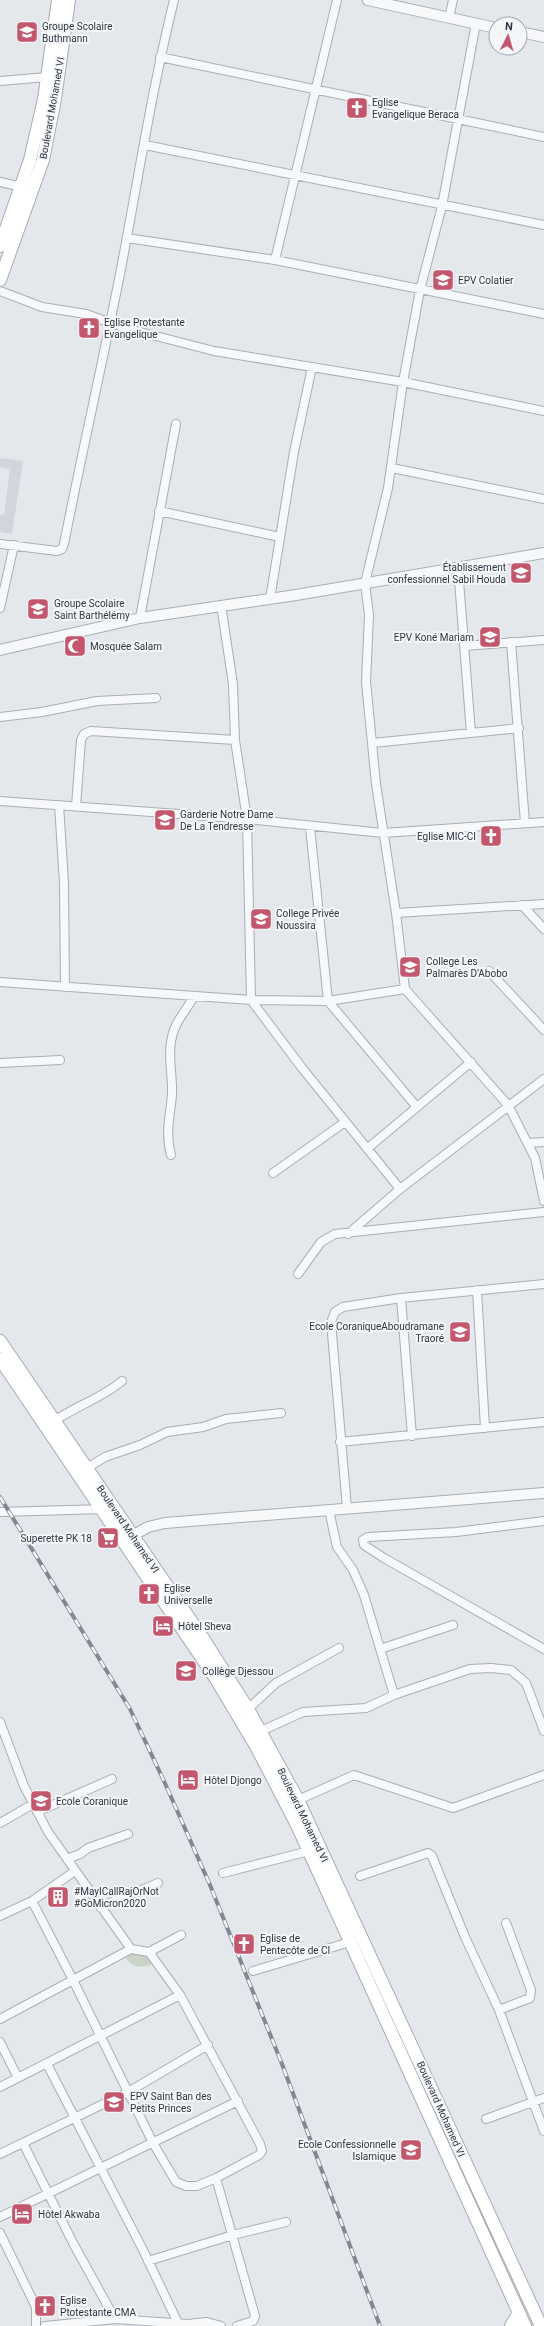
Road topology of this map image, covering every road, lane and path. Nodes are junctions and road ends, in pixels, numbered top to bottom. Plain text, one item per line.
1 (58, 0) edge
2 (69, 0) edge
3 (174, 0) edge
4 (337, 0) edge
5 (368, 0) edge
6 (453, 0) edge
7 (449, 18) junction
8 (476, 24) junction
9 (488, 26) edge
10 (528, 34) edge
11 (544, 37) edge
12 (160, 57) junction
13 (47, 77) junction
14 (0, 81) edge
15 (316, 89) junction
16 (458, 120) junction
17 (544, 136) edge
18 (145, 145) junction
19 (296, 175) junction
20 (0, 182) edge
21 (22, 187) junction
22 (442, 206) junction
23 (544, 225) edge
24 (127, 238) junction
25 (0, 246) edge
26 (275, 260) junction
27 (0, 280) edge
28 (420, 290) junction
29 (0, 291) edge
30 (544, 314) edge
31 (110, 323) junction
32 (312, 367) junction
33 (403, 382) junction
34 (544, 411) edge
35 (176, 424) dead end
36 (392, 468) junction
37 (544, 499) edge
38 (159, 511) junction
39 (280, 536) junction
40 (0, 544) edge
41 (14, 545) junction
42 (544, 553) edge
43 (458, 568) junction
44 (365, 583) junction
45 (270, 599) junction
46 (221, 605) junction
47 (0, 608) edge
48 (140, 618) junction
49 (544, 640) edge
50 (511, 642) junction
51 (465, 646) junction
52 (0, 650) edge
53 (156, 698) dead end
54 (0, 717) edge
55 (519, 728) junction
56 (471, 733) junction
57 (235, 740) junction
58 (373, 743) junction
59 (0, 801) edge
60 (59, 805) junction
61 (76, 806) junction
62 (246, 819) junction
63 (544, 822) edge
64 (525, 823) junction
65 (310, 827) junction
66 (383, 833) junction
67 (544, 904) edge
68 (522, 905) junction
69 (396, 912) junction
70 (544, 929) edge
71 (489, 971) dead end
72 (0, 982) edge
73 (65, 987) junction
74 (405, 989) junction
75 (194, 996) junction
76 (251, 1000) junction
77 (328, 1001) junction
78 (544, 1030) edge
79 (60, 1060) dead end
80 (0, 1062) edge
81 (471, 1062) junction
82 (544, 1078) edge
83 (508, 1105) junction
84 (416, 1106) junction
85 (345, 1122) junction
86 (544, 1142) edge
87 (528, 1143) junction
88 (368, 1148) junction
89 (171, 1155) dead end
90 (274, 1174) dead end
91 (400, 1189) junction
92 (544, 1201) edge
93 (544, 1212) edge
94 (348, 1234) junction
95 (298, 1274) dead end
96 (544, 1284) edge
97 (477, 1290) junction
98 (401, 1298) junction
99 (0, 1341) edge
100 (0, 1359) edge
101 (122, 1381) dead end
102 (281, 1413) dead end
103 (54, 1422) junction
104 (544, 1422) edge
105 (485, 1428) junction
106 (412, 1436) junction
107 (340, 1442) junction
108 (87, 1468) junction
109 (544, 1493) edge
110 (108, 1508) junction
111 (347, 1508) junction
112 (329, 1510) junction
113 (0, 1512) edge
114 (544, 1522) edge
115 (128, 1538) junction
116 (453, 1625) dead end
117 (339, 1648) dead end
118 (380, 1649) junction
119 (544, 1649) edge
120 (394, 1695) junction
121 (248, 1709) junction
122 (0, 1722) edge
123 (261, 1731) junction
124 (544, 1731) edge
125 (8, 1746) junction
126 (0, 1750) edge
127 (544, 1775) edge
128 (112, 1779) dead end
129 (298, 1800) junction
130 (35, 1808) junction
131 (0, 1823) edge
132 (128, 1834) dead end
133 (309, 1851) junction
134 (67, 1859) junction
135 (75, 1871) junction
136 (223, 1873) dead end
137 (360, 1876) dead end
138 (158, 1883) dead end
139 (32, 1901) junction
140 (100, 1906) junction
141 (0, 1916) edge
142 (506, 1923) dead end
143 (180, 1935) dead end
144 (350, 1942) junction
145 (130, 1950) junction
146 (149, 1952) junction
147 (253, 1971) dead end
148 (73, 1980) junction
149 (180, 1996) junction
150 (499, 2010) junction
151 (0, 2019) edge
152 (101, 2037) junction
153 (0, 2042) edge
154 (208, 2045) junction
155 (47, 2064) junction
156 (18, 2078) junction
157 (0, 2087) edge
158 (128, 2092) junction
159 (544, 2098) edge
160 (238, 2101) junction
161 (532, 2102) junction
162 (73, 2118) junction
163 (486, 2119) dead end
164 (544, 2131) edge
165 (23, 2142) junction
166 (153, 2143) junction
167 (0, 2154) edge
168 (101, 2169) junction
169 (216, 2178) junction
170 (48, 2195) junction
171 (0, 2217) edge
172 (286, 2222) dead end
173 (0, 2233) edge
174 (233, 2235) junction
175 (148, 2261) junction
176 (531, 2307) junction
177 (544, 2308) edge
178 (519, 2312) junction
179 (115, 2319) junction
180 (178, 2323) junction
181 (36, 2326) edge
182 (45, 2326) edge
183 (221, 2326) edge
184 (236, 2326) edge
185 (511, 2326) edge
186 (525, 2326) edge
187 (541, 2326) edge

1 - 13 main road, Boulevard Mohamed VI
2 - 27 main road, Boulevard Mohamed VI
3 - 12 street
4 - 15 street
5 - 7 street
6 - 7 street
7 - 8 street
8 - 9 street
8 - 16 street
10 - 11 street
12 - 15 street
12 - 18 street
13 - 14 street
13 - 21 main road, Boulevard Mohamed VI
15 - 16 street
15 - 19 street
16 - 17 street
16 - 22 street
18 - 19 street
18 - 24 street
19 - 22 street
19 - 26 street
20 - 21 street
21 - 25 main road, Boulevard Mohamed VI
22 - 23 street
22 - 28 street
24 - 26 street
24 - 31 street
26 - 28 street
28 - 30 street
28 - 33 street
29 - 31 street
31 - 32 street
31 - 41 street
32 - 33 street
32 - 39 street
33 - 34 street
33 - 36 street
35 - 38 street
36 - 37 street
36 - 44 street
38 - 39 street
38 - 48 street
39 - 45 street
40 - 41 street
41 - 47 street
42 - 43 street
43 - 44 street
43 - 51 street
44 - 45 street
44 - 58 street
45 - 46 street
46 - 48 street
46 - 57 street
48 - 52 street
49 - 50 street
50 - 51 street
50 - 55 street
51 - 56 street
53 - 54 street
55 - 56 street
55 - 64 street
56 - 58 street
57 - 61 street
57 - 62 street
58 - 66 street
59 - 60 street
60 - 61 street
60 - 73 street
61 - 62 street
62 - 65 street
62 - 76 street
63 - 64 street
64 - 66 street
65 - 66 street
65 - 77 street
66 - 69 street
67 - 68 street
68 - 69 street
68 - 70 street
69 - 74 street
71 - 78 street
72 - 73 street
73 - 75 street
74 - 77 street
74 - 81 street
75 - 76 street
75 - 89 street
76 - 77 street
76 - 85 street
77 - 84 street
79 - 80 street
81 - 83 street
81 - 84 street
82 - 83 street
83 - 87 street
83 - 91 street
84 - 88 street
85 - 88 street
85 - 90 street
86 - 87 street
87 - 92 street
88 - 91 street
91 - 94 street
93 - 94 street
94 - 95 street
96 - 97 street
97 - 98 street
97 - 105 street
98 - 106 street
98 - 107 street
99 - 103 main road, Boulevard Mohamed VI
100 - 110 main road, Boulevard Mohamed VI
101 - 103 street
102 - 108 street
103 - 108 main road, Boulevard Mohamed VI
104 - 105 street
105 - 106 street
106 - 107 street
107 - 111 street
108 - 110 main road, Boulevard Mohamed VI
109 - 111 street
110 - 113 street
110 - 115 main road, Boulevard Mohamed VI
111 - 112 street
112 - 115 street
112 - 118 street
114 - 119 street
115 - 121 main road, Boulevard Mohamed VI
115 - 133 main road, Boulevard Mohamed VI
116 - 118 street
117 - 121 street
118 - 120 street
120 - 123 street
120 - 124 street
121 - 123 main road, Boulevard Mohamed VI
122 - 125 street
123 - 129 main road, Boulevard Mohamed VI
125 - 126 street
125 - 130 street
127 - 129 street
128 - 130 street
129 - 176 main road, Boulevard Mohamed VI
130 - 131 street
130 - 134 street
132 - 134 street
133 - 136 street
133 - 144 main road, Boulevard Mohamed VI
134 - 135 street
135 - 139 street
135 - 140 street
137 - 150 street
138 - 140 street
139 - 141 street
139 - 148 street
140 - 145 street
142 - 150 street
143 - 146 street
144 - 147 street
144 - 178 main road, Boulevard Mohamed VI
145 - 146 street
145 - 148 street
146 - 149 street
148 - 151 street
148 - 152 street
149 - 152 street
149 - 154 street
150 - 161 street
152 - 155 street
152 - 158 street
153 - 156 street
154 - 158 street
154 - 160 street
155 - 156 street
155 - 162 street
156 - 157 street
158 - 162 street
158 - 166 street
159 - 161 street
160 - 166 street
160 - 169 street
161 - 163 street
161 - 164 street
162 - 165 street
162 - 168 street
165 - 167 street
165 - 170 street
166 - 168 street
166 - 169 street
168 - 170 street
168 - 175 street
169 - 174 street
170 - 171 street
170 - 179 street
172 - 174 street
173 - 181 street
174 - 175 street
174 - 184 street
175 - 180 street
176 - 177 main road
176 - 187 main road, Boulevard Mohamed VI
178 - 185 main road
178 - 186 main road, Boulevard Mohamed VI
179 - 180 street
179 - 182 street
180 - 183 street

